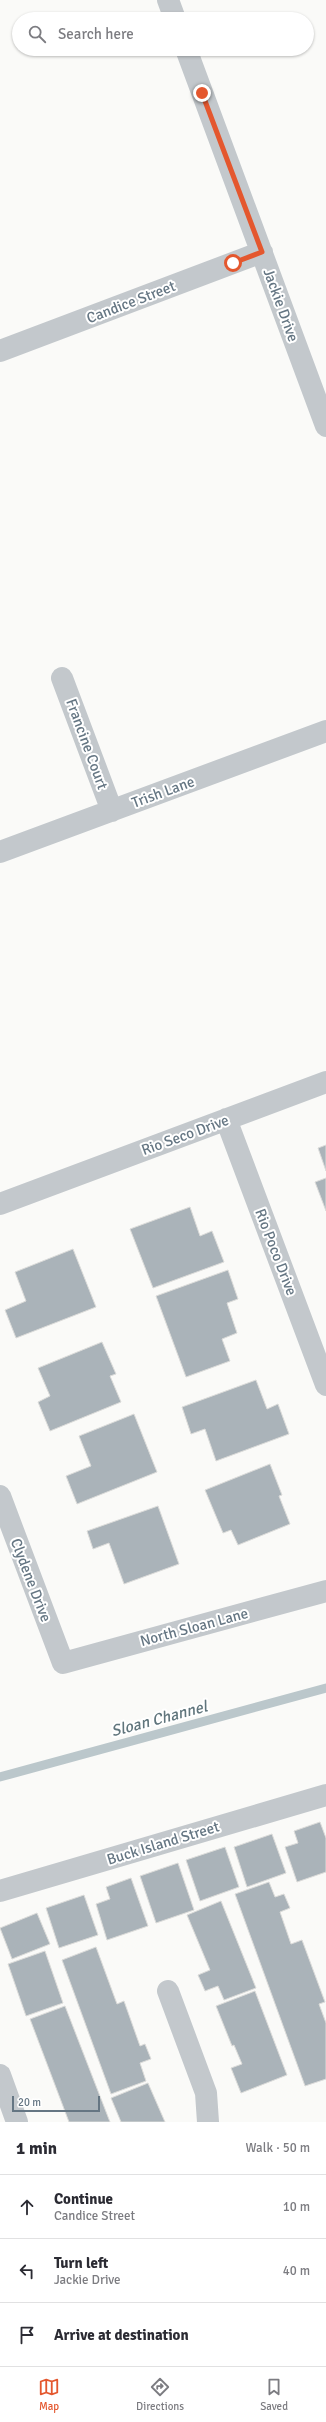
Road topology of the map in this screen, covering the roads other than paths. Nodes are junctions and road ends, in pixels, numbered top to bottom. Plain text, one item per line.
1 (168, 0) edge
2 (172, 12) edge
3 (189, 56) edge
4 (262, 252) junction
5 (0, 351) edge
6 (326, 426) edge
7 (62, 678) dead end
8 (326, 731) edge
9 (112, 811) junction
10 (0, 852) edge
11 (326, 1082) edge
12 (226, 1119) junction
13 (0, 1204) edge
14 (326, 1385) edge
15 (0, 1496) edge
16 (326, 1591) edge
17 (63, 1663) joint
18 (326, 1795) edge
19 (0, 1891) edge
20 (168, 1991) dead end
21 (0, 2075) edge
22 (17, 2122) edge
23 (208, 2122) edge

1 - 2 street
3 - 4 street, Jackie Drive
4 - 5 street, Candice Street
4 - 6 street, Jackie Drive
7 - 9 street, Francine Court
8 - 9 street, Trish Lane
9 - 10 street, Trish Lane
11 - 12 street, Rio Seco Drive
12 - 13 street, Rio Seco Drive
12 - 14 street, Rio Poco Drive
15 - 17 street, Clydene Drive
16 - 17 street, North Sloan Lane
18 - 19 street, Buck Island Street
20 - 23 street
21 - 22 street

